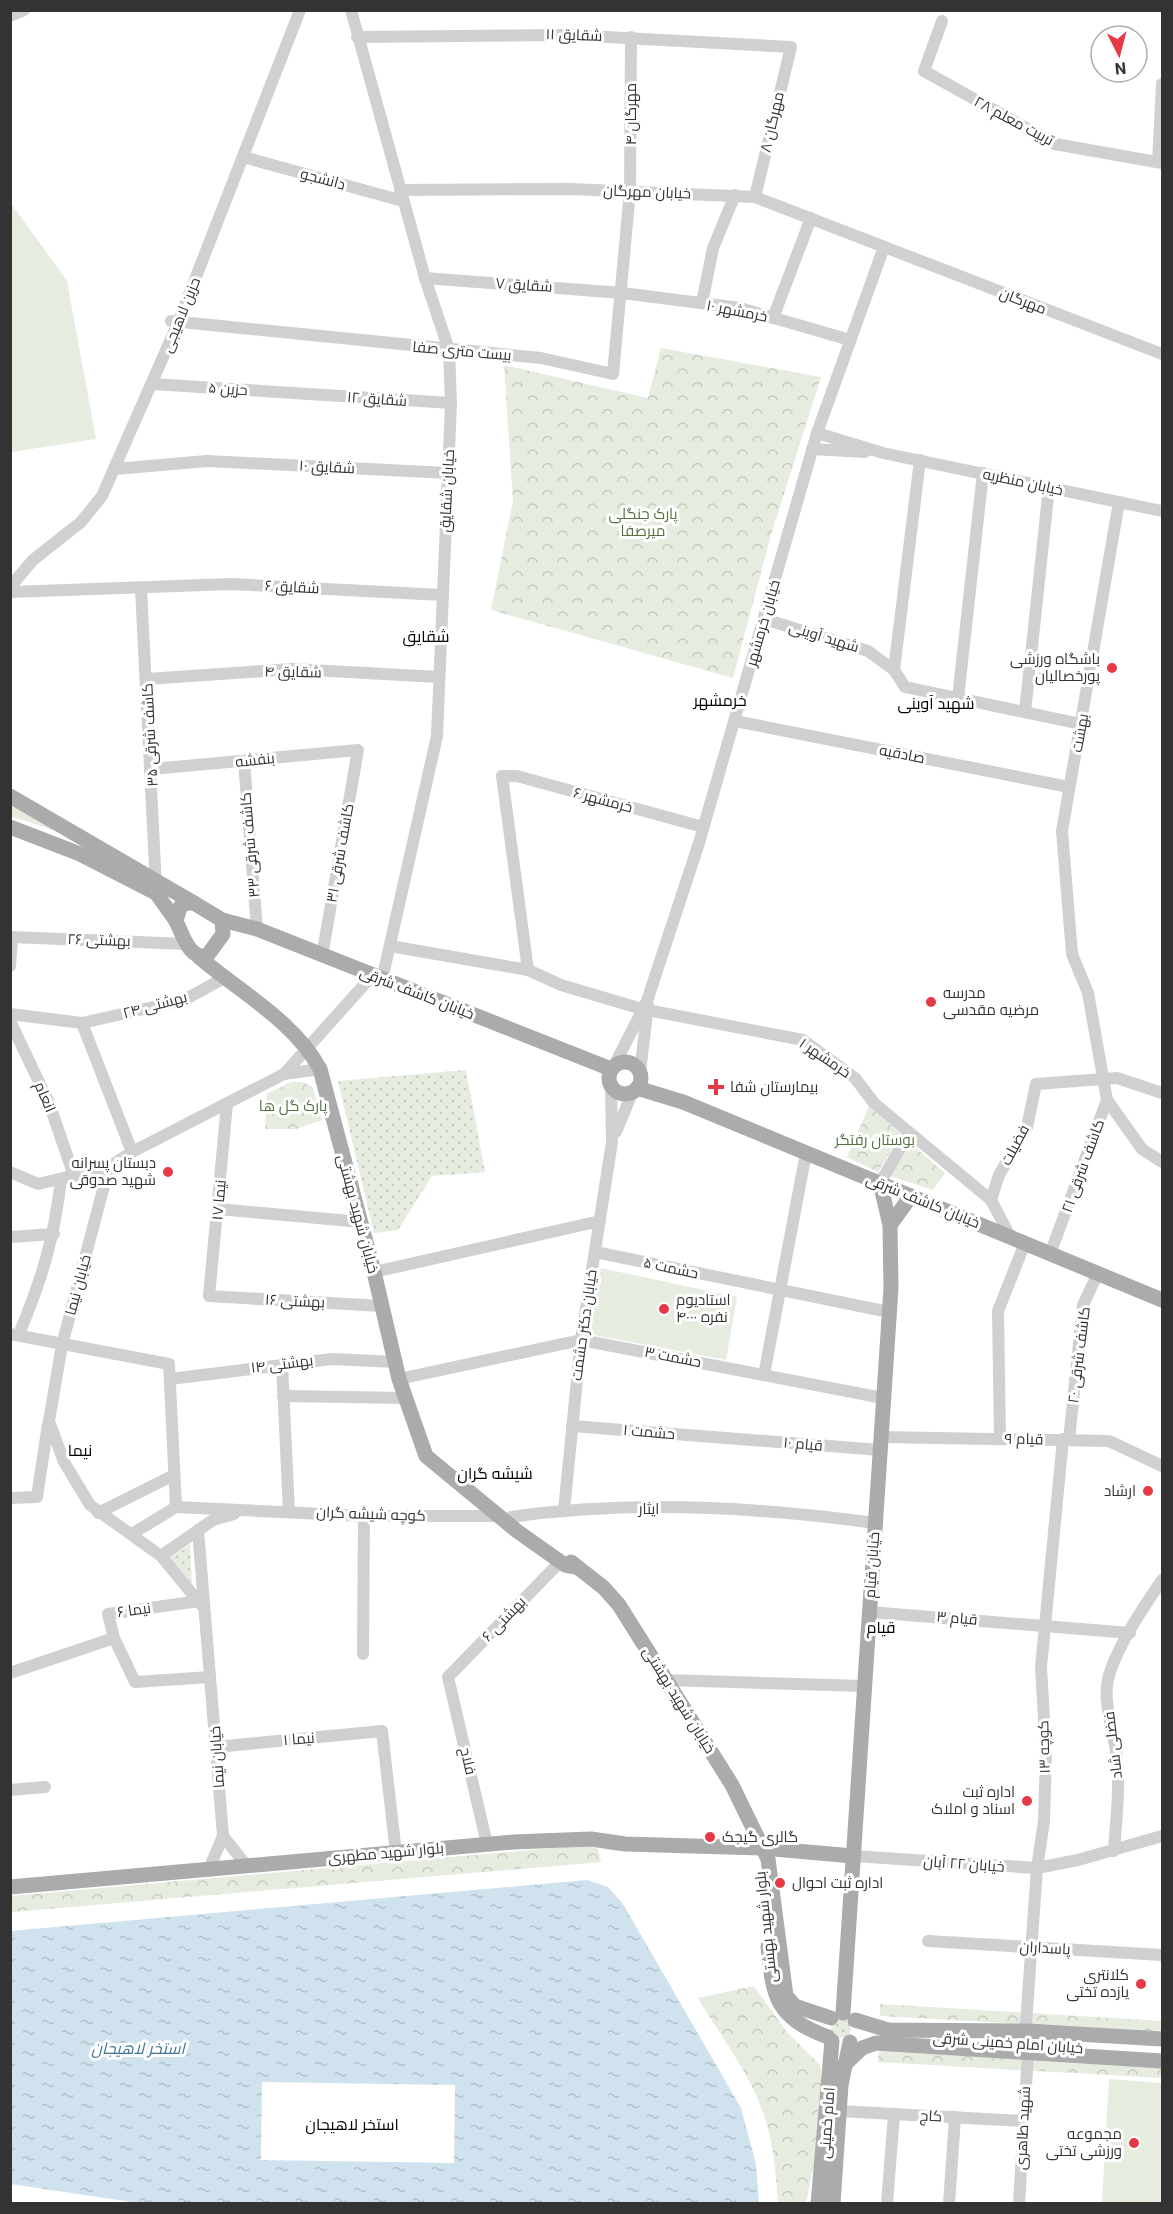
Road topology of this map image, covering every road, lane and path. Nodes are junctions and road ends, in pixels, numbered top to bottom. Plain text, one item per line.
1 (24, 10) edge
2 (294, 10) edge
3 (300, 10) edge
4 (351, 10) edge
5 (10, 16) edge
6 (942, 21) dead end
7 (357, 37) junction
8 (631, 38) junction
9 (791, 47) joint
10 (1162, 84) edge
11 (243, 157) junction
12 (1160, 163) edge
13 (630, 191) junction
14 (735, 195) junction
15 (401, 196) junction
16 (754, 196) junction
17 (811, 218) junction
18 (884, 247) junction
19 (425, 278) junction
20 (622, 293) junction
21 (702, 303) junction
22 (773, 318) junction
23 (175, 322) junction
24 (850, 340) junction
25 (448, 350) junction
26 (1162, 354) edge
27 (613, 374) joint
28 (152, 384) junction
29 (303, 394) joint
30 (451, 403) junction
31 (817, 433) junction
32 (812, 449) junction
33 (883, 453) junction
34 (920, 460) junction
35 (115, 469) junction
36 (448, 473) junction
37 (983, 474) junction
38 (1048, 487) junction
39 (1119, 502) junction
40 (1162, 511) edge
41 (10, 585) edge
42 (141, 589) junction
43 (10, 592) edge
44 (442, 595) junction
45 (764, 619) junction
46 (894, 670) junction
47 (439, 677) junction
48 (147, 679) junction
49 (958, 698) junction
50 (1025, 712) junction
51 (735, 721) junction
52 (1082, 724) junction
53 (358, 750) joint
54 (243, 761) junction
55 (152, 770) junction
56 (1069, 787) junction
57 (10, 796) edge
58 (10, 827) edge
59 (703, 827) junction
60 (156, 887) junction
61 (194, 903) junction
62 (222, 920) junction
63 (176, 921) junction
64 (257, 929) junction
65 (11, 937) edge
66 (188, 944) junction
67 (390, 946) junction
68 (322, 956) junction
69 (199, 957) junction
70 (1075, 965) joint
71 (10, 966) edge
72 (528, 970) junction
73 (224, 978) junction
74 (377, 978) junction
75 (646, 1007) junction
76 (10, 1014) edge
77 (10, 1021) edge
78 (82, 1023) junction
79 (307, 1047) junction
80 (613, 1067) junction
81 (320, 1069) junction
82 (284, 1074) junction
83 (1103, 1077) junction
84 (638, 1082) junction
85 (611, 1087) junction
86 (1162, 1093) edge
87 (1107, 1100) junction
88 (227, 1104) junction
89 (909, 1133) junction
90 (612, 1142) junction
91 (132, 1152) junction
92 (806, 1153) junction
93 (1162, 1162) edge
94 (109, 1167) junction
95 (10, 1172) edge
96 (999, 1175) junction
97 (74, 1176) junction
98 (61, 1180) junction
99 (880, 1183) junction
100 (974, 1184) junction
101 (911, 1196) junction
102 (991, 1200) junction
103 (218, 1209) junction
104 (600, 1221) junction
105 (361, 1222) junction
106 (890, 1225) junction
107 (54, 1234) junction
108 (1010, 1236) junction
109 (10, 1237) edge
110 (1025, 1243) junction
111 (595, 1252) junction
112 (1050, 1254) junction
113 (374, 1272) junction
114 (1098, 1274) junction
115 (782, 1291) junction
116 (209, 1296) joint
117 (1162, 1300) edge
118 (381, 1306) junction
119 (889, 1312) junction
120 (15, 1334) edge
121 (581, 1340) junction
122 (62, 1345) junction
123 (395, 1362) junction
124 (282, 1364) junction
125 (764, 1375) junction
126 (171, 1379) junction
127 (399, 1379) junction
128 (283, 1396) junction
129 (405, 1398) junction
130 (884, 1398) junction
131 (49, 1421) junction
132 (572, 1426) junction
133 (727, 1438) joint
134 (1000, 1438) junction
135 (1066, 1439) junction
136 (880, 1443) junction
137 (1162, 1466) edge
138 (174, 1475) junction
139 (10, 1498) edge
140 (176, 1507) junction
141 (564, 1510) junction
142 (289, 1511) junction
143 (244, 1512) junction
144 (98, 1513) junction
145 (364, 1516) junction
146 (504, 1517) junction
147 (875, 1523) junction
148 (198, 1530) junction
149 (132, 1534) junction
150 (161, 1556) junction
151 (560, 1562) junction
152 (576, 1568) junction
153 (1162, 1580) edge
154 (201, 1604) junction
155 (869, 1612) junction
156 (1044, 1626) junction
157 (1130, 1633) junction
158 (114, 1638) junction
159 (363, 1654) dead end
160 (10, 1673) edge
161 (210, 1677) junction
162 (448, 1677) joint
163 (666, 1680) junction
164 (864, 1686) junction
165 (216, 1747) junction
166 (45, 1787) dead end
167 (10, 1790) edge
168 (223, 1836) junction
169 (1162, 1836) edge
170 (487, 1845) junction
171 (762, 1848) junction
172 (1114, 1851) junction
173 (396, 1853) junction
174 (853, 1856) junction
175 (246, 1865) junction
176 (1037, 1868) junction
177 (209, 1869) junction
178 (10, 1887) edge
179 (928, 1941) dead end
180 (1031, 1947) junction
181 (1162, 1955) edge
182 (843, 2017) junction
183 (1026, 2024) junction
184 (871, 2027) junction
185 (1162, 2031) edge
186 (830, 2039) junction
187 (1162, 2039) edge
188 (852, 2041) junction
189 (1028, 2053) junction
190 (1162, 2053) edge
191 (1162, 2061) edge
192 (844, 2065) junction
193 (839, 2111) junction
194 (894, 2114) junction
195 (955, 2117) junction
196 (1024, 2121) junction
197 (818, 2204) edge
198 (834, 2204) edge
199 (887, 2204) edge
200 (949, 2204) edge
201 (1019, 2204) edge

1 - 5 street
2 - 23 street, حزین لاهیجی
3 - 11 street, حزین لاهیجی
4 - 7 street, خیابان شقایق
6 - 12 street, تربیت معلم ۲۸
7 - 8 street, شقایق ۱۱
7 - 15 street, خیابان شقایق
8 - 9 street, شقایق ۱۱
8 - 13 street, مهرگان ۴
9 - 16 street, مهرگان ۸
10 - 12 street
11 - 15 street, دانشجو
11 - 23 street, حزین لاهیجی
13 - 14 street, خیابان مهرگان
13 - 15 street, خیابان مهرگان
13 - 20 street, مهرگان ۴
14 - 16 street, خیابان مهرگان
14 - 21 street
15 - 19 street, خیابان شقایق
16 - 17 street, خیابان مهرگان
17 - 18 street, خیابان مهرگان
17 - 22 street
18 - 24 street, خیابان خرمشهر
18 - 26 street, مهرگان
19 - 20 street, شقایق ۷
19 - 25 street, خیابان شقایق
20 - 21 street, خرمشهر ۱۰
20 - 27 street, مهرگان ۴
21 - 22 street, خرمشهر ۱۰
22 - 24 street, خرمشهر ۱۰
23 - 25 street, بیست متری صفا
23 - 28 street, حزین لاهیجی
23 - 41 street, حزین لاهیجی
24 - 31 street, خیابان خرمشهر
25 - 27 street, بیست متری صفا
25 - 30 street, خیابان شقایق
28 - 29 street, حزین ۵
28 - 35 street, حزین لاهیجی
29 - 30 street, شقایق ۱۲
30 - 36 street, خیابان شقایق
31 - 32 street, خیابان خرمشهر
31 - 33 street
32 - 33 street
32 - 45 street, خیابان خرمشهر
33 - 34 street, خیابان منظریه
34 - 37 street, خیابان منظریه
34 - 46 street
35 - 36 street, شقایق ۱۰
35 - 41 street, حزین لاهیجی
36 - 44 street, خیابان شقایق
37 - 38 street, خیابان منظریه
37 - 49 street
38 - 39 street, خیابان منظریه
38 - 50 street
39 - 40 street, خیابان منظریه
39 - 52 street, بهشت
42 - 43 street, شقایق ۶
42 - 44 street, شقایق ۶
42 - 48 street, کاشف شرقی ۳۵
44 - 47 street, خیابان شقایق
45 - 46 street, شهید آوینی
45 - 51 street, خیابان خرمشهر
46 - 49 street, شهید آوینی
47 - 48 street, شقایق ۴
47 - 67 street, خیابان شقایق
48 - 55 street, کاشف شرقی ۳۵
49 - 50 street, شهید آوینی
50 - 52 street, شهید آوینی
51 - 56 street, صادقیه
51 - 59 street, خیابان خرمشهر
52 - 56 street, بهشت
53 - 54 street, بنفشه
53 - 68 street, کاشف شرقی ۳۱
54 - 55 street, بنفشه
54 - 64 street, کاشف شرقی ۳۳
55 - 60 street, کاشف شرقی ۳۵
56 - 70 street, بهشت
57 - 60 main road
58 - 60 main road
59 - 72 street, خرمشهر ۶
59 - 75 street, خیابان خرمشهر
60 - 61 main road
60 - 63 main road
61 - 62 main road
61 - 63 main road
62 - 64 main road, خیابان کاشف شرقی
62 - 69 main road
63 - 66 main road
64 - 68 main road, خیابان کاشف شرقی
65 - 66 street, بهشتی ۲۶
65 - 71 street
66 - 69 main road
67 - 72 street, خرمشهر ۱
67 - 74 street, خیابان شقایق
68 - 74 main road, خیابان کاشف شرقی
69 - 73 main road, خیابان شهید بهشتی
70 - 83 street, کاشف شرقی ۲۱
72 - 75 street, خرمشهر ۱
73 - 78 street, بهشتی ۲۴
73 - 79 main road, خیابان شهید بهشتی
74 - 79 street
74 - 80 main road, خیابان کاشف شرقی
75 - 80 street
75 - 84 street
75 - 89 street, خرمشهر ۱
76 - 78 street, بهشتی ۲۴
77 - 97 street, انعام
78 - 91 street
79 - 81 main road, خیابان شهید بهشتی
79 - 82 street
80 - 84 main road
80 - 85 main road
81 - 82 street
81 - 105 main road, خیابان شهید بهشتی
82 - 88 street
83 - 86 street
83 - 87 street, کاشف شرقی ۲۱
83 - 96 street, فضیلت
84 - 85 main road
84 - 90 street
84 - 92 main road, خیابان کاشف شرقی
85 - 90 street
87 - 93 street
87 - 112 street, کاشف شرقی ۲۱
88 - 91 street
88 - 103 street, نیما ۱۷
89 - 99 street
89 - 100 street
90 - 104 street, خیابان دکتر حشمت
91 - 94 street
92 - 99 main road, خیابان کاشف شرقی
92 - 115 street
94 - 97 street
94 - 122 street, خیابان نیما
95 - 98 street
96 - 100 street
96 - 102 street, فضیلت
97 - 98 street
98 - 107 street
99 - 101 main road, خیابان کاشف شرقی
99 - 106 main road, خیابان قیام
100 - 102 street
101 - 106 main road
101 - 108 main road, خیابان کاشف شرقی
102 - 108 street
103 - 105 street
103 - 116 street, نیما ۱۷
104 - 111 street, خیابان دکتر حشمت
104 - 113 street
105 - 113 main road, خیابان شهید بهشتی
106 - 119 main road, خیابان قیام
107 - 109 street
107 - 120 street
108 - 110 main road, خیابان کاشف شرقی
110 - 112 main road, خیابان کاشف شرقی
110 - 134 street
111 - 115 street, حشمت ۵
111 - 121 street, خیابان دکتر حشمت
112 - 114 main road, خیابان کاشف شرقی
113 - 118 main road, خیابان شهید بهشتی
114 - 117 main road, خیابان کاشف شرقی
114 - 135 street, کاشف شرقی ۲۰
115 - 119 street, حشمت ۵
115 - 125 street
116 - 118 street, بهشتی ۱۶
118 - 123 main road, خیابان شهید بهشتی
119 - 130 main road, خیابان قیام
120 - 122 street
121 - 125 street, حشمت ۳
121 - 127 street
121 - 132 street, خیابان دکتر حشمت
122 - 126 street
122 - 131 street, خیابان نیما
123 - 124 street, بهشتی ۱۴
123 - 127 main road, خیابان شهید بهشتی
124 - 126 street, بهشتی ۱۴
124 - 128 street
125 - 130 street, حشمت ۳
126 - 138 street
127 - 129 main road, خیابان شهید بهشتی
128 - 129 street
128 - 142 street
129 - 146 main road, خیابان شهید بهشتی
130 - 136 main road, خیابان قیام
131 - 139 street
131 - 144 street, خیابان نیما
132 - 133 street, حشمت ۱
132 - 141 street, خیابان دکتر حشمت
133 - 136 street, قیام ۱۰
134 - 135 street, قیام ۹
134 - 136 street, قیام ۹
135 - 137 street, قیام ۹
135 - 156 street, کاشف شرقی ۲۰
136 - 147 main road, خیابان قیام
138 - 140 street
138 - 144 street
140 - 143 street
140 - 149 street
141 - 146 street, ایثار
141 - 147 street, ایثار
142 - 143 street, کوچه شیشه گران
142 - 145 street, کوچه شیشه گران
143 - 148 street
144 - 149 street, خیابان نیما
145 - 146 street, کوچه شیشه گران
145 - 159 street
146 - 151 main road, خیابان شهید بهشتی
146 - 152 main road, خیابان شهید بهشتی
147 - 155 main road, خیابان قیام
148 - 150 street
148 - 154 street, خیابان نیما
149 - 150 street, خیابان نیما
150 - 154 street, خیابان نیما
151 - 152 main road, خیابان شهید بهشتی
151 - 162 street, بهشتی ۶
152 - 163 main road, خیابان شهید بهشتی
153 - 157 street, فضلی شاد
154 - 158 street, نیما ۶
154 - 161 street, خیابان نیما
155 - 156 street, قیام ۳
155 - 164 main road, خیابان قیام
156 - 157 street, قیام ۳
156 - 176 street, کوچه ۱۳
157 - 172 street, فضلی شاد
158 - 160 street
158 - 161 street, نیما ۶
161 - 165 street, خیابان نیما
162 - 170 street, فلاح
163 - 164 street
163 - 171 main road, خیابان شهید بهشتی
164 - 174 main road, خیابان قیام
165 - 168 street, خیابان نیما
165 - 173 street, نیما ۱
166 - 167 street
168 - 175 street
168 - 177 street, خیابان نیما
169 - 172 street, خیابان ۲۲ آبان
170 - 171 main road, بلوار شهید مطهری
170 - 173 main road, بلوار شهید مطهری
171 - 174 main road, خیابان ۲۲ آبان
171 - 182 main road, بلوار شهید بهشتی
171 - 186 main road, بلوار شهید بهشتی
172 - 176 street, خیابان ۲۲ آبان
173 - 175 main road, بلوار شهید مطهری
174 - 176 street, خیابان ۲۲ آبان
174 - 182 main road, خیابان قیام
175 - 177 main road, بلوار شهید مطهری
176 - 180 street, کوچه ۱۳
177 - 178 main road, بلوار شهید مطهری
179 - 180 street, پاسداران
180 - 181 street, پاسداران
180 - 183 street, کوچه ۱۳
182 - 184 main road, خیابان امام خمینی شرقی
182 - 186 main road
182 - 188 main road
183 - 184 main road
183 - 185 main road
184 - 187 main road, خیابان امام خمینی شرقی
186 - 188 main road
186 - 197 main road, امام خمینی
188 - 190 main road, خیابان امام خمینی شرقی
188 - 192 main road, امام خمینی
189 - 191 main road
189 - 192 main road
189 - 196 street, شهید طاهری
192 - 193 main road, امام خمینی
193 - 194 street, کاج
193 - 198 main road, امام خمینی
194 - 195 street, کاج
194 - 199 street
195 - 196 street, کاج
195 - 200 street
196 - 201 street, شهید طاهری

